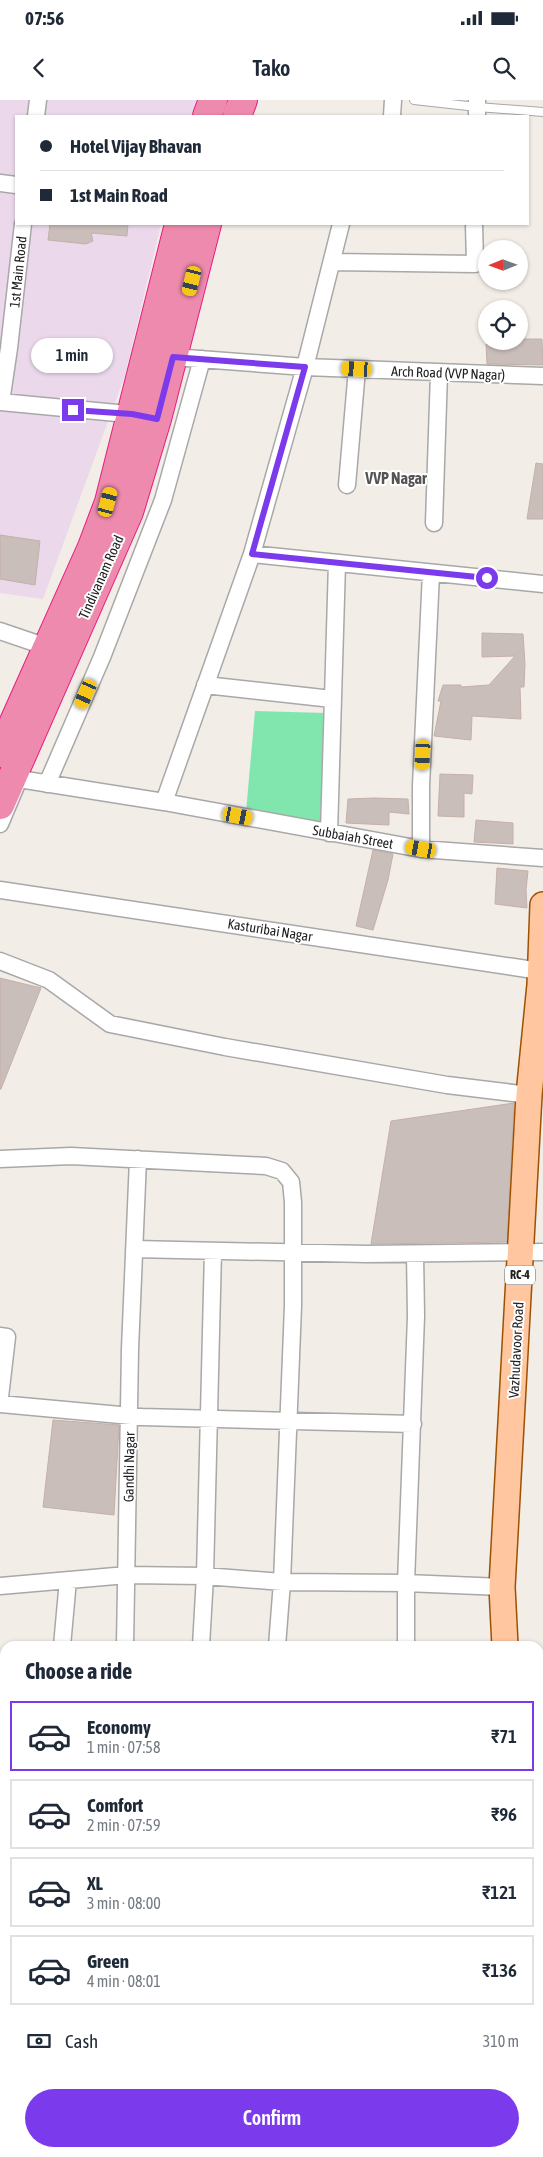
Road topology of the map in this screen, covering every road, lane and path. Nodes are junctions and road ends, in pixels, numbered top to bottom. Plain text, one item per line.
1 (38, 100) edge
2 (212, 100) edge
3 (243, 100) edge
4 (393, 100) edge
5 (414, 100) edge
6 (477, 108) edge
7 (543, 112) edge
8 (36, 115) edge
9 (207, 115) edge
10 (237, 115) edge
11 (392, 115) edge
12 (0, 183) edge
13 (15, 185) edge
14 (23, 225) edge
15 (179, 225) edge
16 (207, 225) edge
17 (341, 225) edge
18 (474, 225) edge
19 (332, 262) junction
20 (5, 347) edge
21 (173, 357) junction
22 (202, 359) junction
23 (305, 367) junction
24 (357, 369) junction
25 (439, 373) junction
26 (543, 376) edge
27 (0, 404) edge
28 (144, 416) junction
29 (347, 485) dead end
30 (434, 523) dead end
31 (252, 554) junction
32 (338, 563) junction
33 (431, 572) junction
34 (543, 584) edge
35 (0, 631) edge
36 (47, 647) junction
37 (205, 685) junction
38 (332, 700) junction
39 (8, 717) edge
40 (0, 753) edge
41 (47, 784) junction
42 (164, 802) junction
43 (0, 805) edge
44 (0, 824) edge
45 (329, 833) junction
46 (421, 849) junction
47 (543, 858) edge
48 (0, 890) edge
49 (543, 905) edge
50 (0, 961) edge
51 (541, 981) edge
52 (529, 1095) junction
53 (0, 1159) edge
54 (138, 1159) junction
55 (134, 1249) junction
56 (213, 1251) junction
57 (532, 1252) edge
58 (293, 1253) junction
59 (415, 1254) junction
60 (0, 1336) edge
61 (0, 1397) edge
62 (0, 1404) edge
63 (130, 1416) junction
64 (210, 1419) junction
65 (288, 1421) junction
66 (413, 1424) junction
67 (127, 1575) junction
68 (206, 1576) junction
69 (68, 1580) junction
70 (282, 1582) junction
71 (406, 1583) junction
72 (0, 1586) edge
73 (502, 1587) junction
74 (62, 1641) edge
75 (125, 1641) edge
76 (202, 1641) edge
77 (277, 1641) edge
78 (406, 1641) edge
79 (505, 1641) edge

1 - 8 street
2 - 9 highway
3 - 10 highway
4 - 11 street
5 - 6 lane
6 - 7 lane
12 - 13 street
14 - 20 street, 1st Main Road
15 - 28 highway
16 - 21 highway, Tindivanam Road
17 - 19 street
18 - 19 street
19 - 23 street
20 - 27 street, 1st Main Road
21 - 22 street, Arch Road (VVP Nagar)
21 - 28 highway, Tindivanam Road
22 - 23 street, Arch Road (VVP Nagar)
22 - 41 street
23 - 24 street, Arch Road (VVP Nagar)
23 - 31 street
24 - 25 street, Arch Road (VVP Nagar)
24 - 29 street
25 - 26 street, Arch Road (VVP Nagar)
25 - 30 street
27 - 28 street, 1st Main Road
28 - 36 highway
28 - 43 highway, Tindivanam Road
31 - 32 street
31 - 37 street
32 - 33 street
32 - 38 street
33 - 34 street
33 - 46 street
35 - 36 street
36 - 39 highway
37 - 38 street
37 - 42 street
38 - 45 street
39 - 40 highway
41 - 42 street, Subbaiah Street
41 - 44 street, Subbaiah Street
42 - 45 street, Subbaiah Street
45 - 46 street, Subbaiah Street
46 - 47 street, Subbaiah Street
48 - 51 street, Kasturibai Nagar
49 - 51 main road, Vazhudavoor Road / RC-4
50 - 52 street
51 - 52 main road, Vazhudavoor Road / RC-4
52 - 57 main road, Vazhudavoor Road / RC-4
53 - 54 street
54 - 55 street
54 - 58 street
55 - 56 street
55 - 63 street
56 - 58 street
56 - 64 street
57 - 59 street
57 - 73 main road, Vazhudavoor Road / RC-4
58 - 59 street
58 - 65 street
59 - 66 street
60 - 61 street
62 - 63 street
63 - 64 street, Gandhi Nagar
63 - 67 street, Gandhi Nagar
64 - 65 street, Gandhi Nagar
64 - 68 street
65 - 66 street, Gandhi Nagar
65 - 70 street
66 - 71 street
67 - 68 street
67 - 69 street
67 - 75 street, Gandhi Nagar
68 - 70 street
68 - 76 street
69 - 72 street
69 - 74 street
70 - 71 street
70 - 77 street
71 - 73 street
71 - 78 street
73 - 79 main road, Vazhudavoor Road / RC-4

